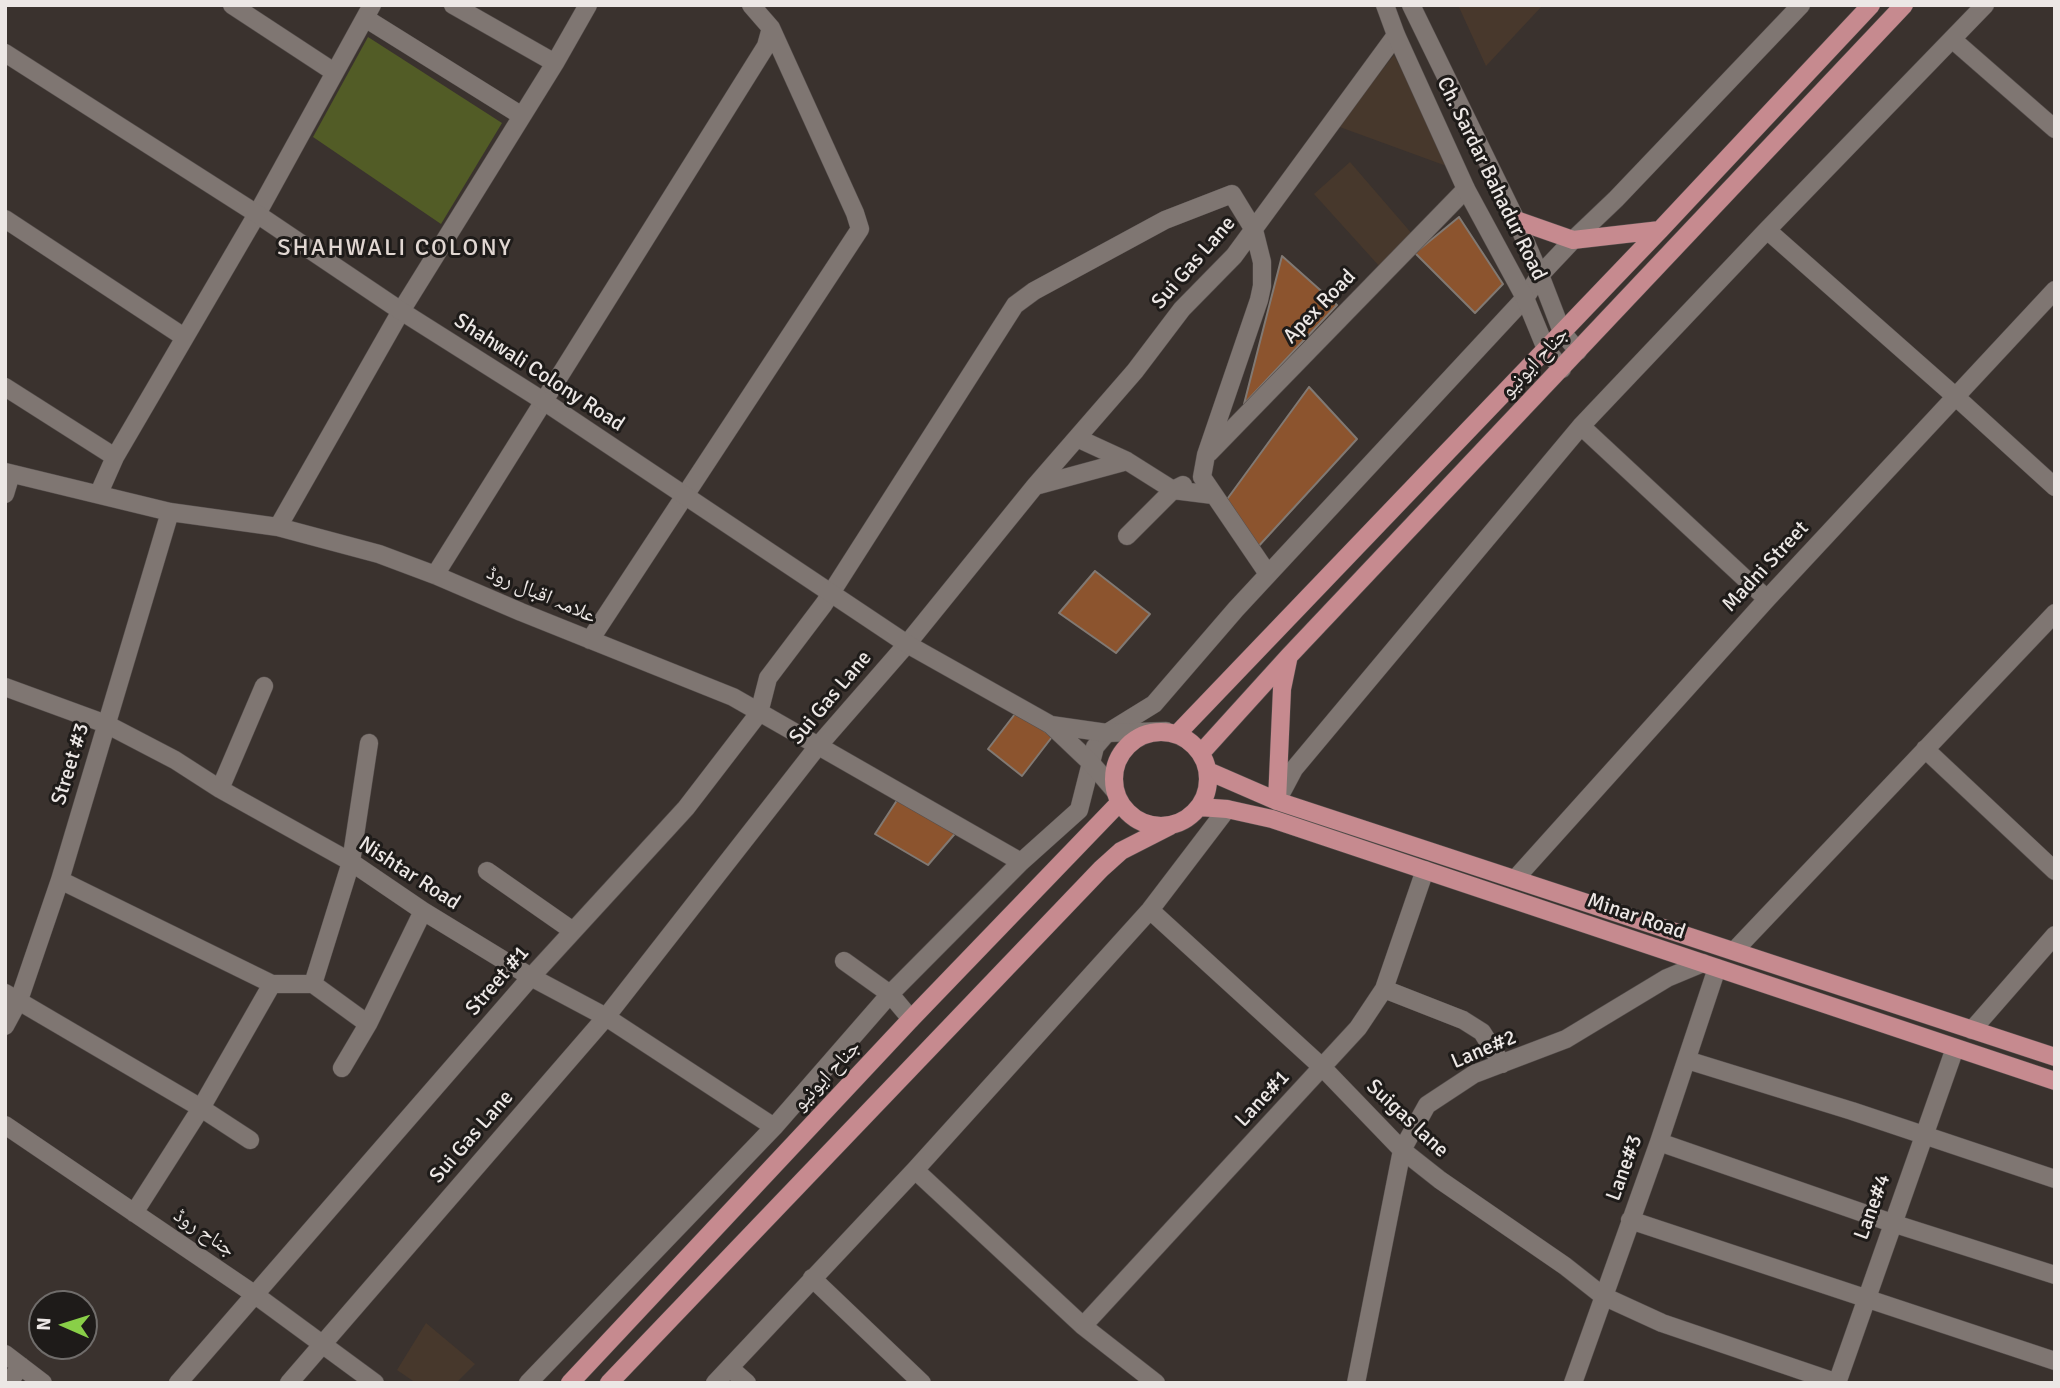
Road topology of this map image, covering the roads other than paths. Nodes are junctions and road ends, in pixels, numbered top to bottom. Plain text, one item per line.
1 (232, 5) edge
2 (453, 5) edge
3 (589, 5) edge
4 (751, 5) edge
5 (1410, 5) edge
6 (1801, 5) edge
7 (1871, 5) edge
8 (1904, 5) edge
9 (1986, 5) edge
10 (1389, 6) edge
11 (368, 12) edge
12 (771, 28) junction
13 (1396, 35) junction
14 (1952, 38) junction
15 (5, 53) edge
16 (555, 63) junction
17 (334, 72) junction
18 (522, 116) junction
19 (2055, 129) edge
20 (1466, 190) junction
21 (257, 214) junction
22 (5, 219) edge
23 (1516, 220) junction
24 (1254, 230) junction
25 (1660, 230) junction
26 (1767, 230) junction
27 (1573, 240) junction
28 (1540, 275) junction
29 (2055, 290) edge
30 (1525, 298) junction
31 (401, 311) junction
32 (1562, 332) junction
33 (184, 337) junction
34 (1546, 349) junction
35 (1578, 351) junction
36 (1562, 369) junction
37 (5, 387) edge
38 (1956, 397) junction
39 (545, 402) junction
40 (1581, 426) junction
41 (1077, 438) junction
42 (1206, 455) junction
43 (115, 457) junction
44 (1127, 461) junction
45 (8, 473) edge
46 (1202, 477) junction
47 (1035, 486) junction
48 (2055, 486) edge
49 (1173, 490) junction
50 (99, 493) junction
51 (5, 494) edge
52 (685, 495) junction
53 (1213, 495) junction
54 (170, 512) junction
55 (278, 527) junction
56 (1127, 537) dead end
57 (1269, 574) junction
58 (435, 575) junction
59 (830, 594) junction
60 (1767, 599) junction
61 (2055, 613) edge
62 (590, 640) junction
63 (907, 644) junction
64 (1289, 656) junction
65 (264, 686) dead end
66 (5, 687) edge
67 (759, 713) junction
68 (106, 724) junction
69 (1051, 725) junction
70 (1171, 732) junction
71 (1107, 733) junction
72 (369, 743) dead end
73 (818, 747) junction
74 (1925, 749) junction
75 (1201, 753) junction
76 (1091, 763) junction
77 (1208, 771) junction
78 (220, 789) junction
79 (1117, 797) junction
80 (1277, 801) junction
81 (1199, 807) junction
82 (1227, 809) junction
83 (1170, 826) junction
84 (351, 862) junction
85 (1021, 862) junction
86 (1425, 870) junction
87 (487, 871) dead end
88 (2055, 871) edge
89 (1515, 879) junction
90 (60, 880) junction
91 (1150, 910) junction
92 (424, 911) junction
93 (573, 932) junction
94 (2051, 945) edge
95 (1734, 951) junction
96 (844, 961) dead end
97 (1710, 965) junction
98 (1790, 970) junction
99 (531, 977) junction
100 (272, 984) junction
101 (313, 984) junction
102 (1384, 989) junction
103 (1783, 990) junction
104 (891, 994) junction
105 (12, 996) edge
106 (606, 1017) junction
107 (911, 1019) junction
108 (368, 1024) junction
109 (5, 1026) edge
110 (1972, 1030) junction
111 (1955, 1048) junction
112 (2055, 1057) edge
113 (1686, 1060) junction
114 (1502, 1064) junction
115 (342, 1068) dead end
116 (1323, 1068) junction
117 (2055, 1081) edge
118 (201, 1108) junction
119 (5, 1125) edge
120 (774, 1128) junction
121 (1923, 1135) junction
122 (250, 1140) dead end
123 (1659, 1142) junction
124 (1402, 1150) junction
125 (915, 1170) junction
126 (2055, 1179) edge
127 (134, 1213) junction
128 (1630, 1220) junction
129 (1892, 1223) junction
130 (645, 1261) junction
131 (2055, 1275) edge
132 (812, 1278) junction
133 (667, 1280) junction
134 (254, 1294) junction
135 (1602, 1296) junction
136 (1866, 1298) junction
137 (1083, 1326) junction
138 (323, 1344) junction
139 (5, 1354) edge
140 (2055, 1361) edge
141 (21, 1366) junction
142 (730, 1368) junction
143 (8, 1383) edge
144 (43, 1383) edge
145 (178, 1383) edge
146 (289, 1383) edge
147 (375, 1383) edge
148 (527, 1383) edge
149 (570, 1383) edge
150 (609, 1383) edge
151 (715, 1383) edge
152 (747, 1383) edge
153 (922, 1383) edge
154 (1156, 1383) edge
155 (1356, 1383) edge
156 (1573, 1383) edge
157 (1838, 1383) edge

1 - 17 street
2 - 16 street
3 - 16 street
4 - 12 street
5 - 23 street, Ch. Sardar Bahadur Road
6 - 27 street
7 - 25 main road, جناح ایونیو
8 - 35 main road, جناح ایونیو
9 - 14 street
10 - 13 street, Ch. Sardar Bahadur Road
11 - 17 street
11 - 18 street
12 - 39 street
12 - 52 street
13 - 20 street, Ch. Sardar Bahadur Road
13 - 24 street, Sui Gas Lane
14 - 19 street
14 - 26 street
15 - 21 street, Shahwali Colony Road
16 - 18 street
17 - 21 street
18 - 31 street
20 - 30 street, Ch. Sardar Bahadur Road
20 - 42 street, Apex Road
21 - 31 street, Shahwali Colony Road
21 - 33 street
22 - 33 street
23 - 27 main road
23 - 28 street, Ch. Sardar Bahadur Road
24 - 41 street, Sui Gas Lane
24 - 42 street
24 - 59 street, Street #1
25 - 27 main road
25 - 32 main road, جناح ایونیو
26 - 38 street
26 - 40 street
27 - 28 street
28 - 30 street
28 - 32 street, Ch. Sardar Bahadur Road
29 - 38 street, Madni Street
30 - 34 street, Ch. Sardar Bahadur Road
30 - 57 street
31 - 39 street, Shahwali Colony Road
31 - 55 street
32 - 34 main road, جناح ایونیو
32 - 35 street, Ch. Sardar Bahadur Road
33 - 43 street
34 - 36 street, Ch. Sardar Bahadur Road
34 - 70 main road, جناح ایونیو
35 - 36 main road, جناح ایونیو
36 - 64 main road, جناح ایونیو
37 - 43 street
38 - 48 street
38 - 60 street, Madni Street
39 - 52 street, Shahwali Colony Road
39 - 58 street
40 - 60 street
40 - 80 street
41 - 44 street
41 - 47 street, Sui Gas Lane
42 - 46 street
43 - 50 street
44 - 47 street
44 - 49 street
45 - 50 street, علامہ اقبال روڈ
45 - 51 street
46 - 49 street
46 - 53 street
47 - 63 street, Sui Gas Lane
49 - 53 street
49 - 56 street
50 - 54 street, علامہ اقبال روڈ
52 - 59 street, Shahwali Colony Road
52 - 62 street
53 - 57 street
54 - 55 street, علامہ اقبال روڈ
54 - 68 street, Street #3
55 - 58 street, علامہ اقبال روڈ
57 - 71 street
58 - 62 street, علامہ اقبال روڈ
59 - 63 street, Shahwali Colony Road
59 - 67 street, Street #1
60 - 89 street, Madni Street
61 - 74 street
62 - 67 street, علامہ اقبال روڈ
63 - 69 street, Shahwali Colony Road
63 - 73 street, Sui Gas Lane
64 - 75 main road, جناح ایونیو
64 - 80 main road
65 - 78 street
66 - 68 street, Nishtar Road
67 - 73 street, علامہ اقبال روڈ
67 - 93 street, Street #1
68 - 78 street, Nishtar Road
68 - 90 street, Street #3
69 - 71 street, Shahwali Colony Road
69 - 76 street, Shahwali Colony Road
70 - 71 street, Shahwali Colony Road
70 - 75 main road
70 - 79 main road
71 - 76 street
72 - 84 street
73 - 85 street, علامہ اقبال روڈ
73 - 106 street, Sui Gas Lane
74 - 88 street
74 - 95 street
75 - 77 main road
76 - 79 street, Shahwali Colony Road
76 - 85 street
77 - 80 main road, Minar Road
77 - 81 main road
78 - 84 street, Nishtar Road
79 - 83 main road
79 - 107 main road, جناح ایونیو
80 - 89 main road, Minar Road
81 - 82 main road, Minar Road
81 - 83 main road
82 - 86 main road, Minar Road
82 - 91 street
83 - 150 main road
84 - 92 street, Nishtar Road
84 - 101 street
85 - 104 street
86 - 97 main road, Minar Road
86 - 102 street, Lane#1
87 - 93 street
89 - 95 main road, Minar Road
90 - 100 street
90 - 105 street, Street #3
91 - 116 street, Suigas lane
91 - 125 street
92 - 99 street, Nishtar Road
92 - 108 street
93 - 99 street, Street #1
94 - 110 street
95 - 98 main road, Minar Road
96 - 104 street
97 - 103 main road, Minar Road
97 - 113 street, Lane#3
97 - 114 street, Lane#2
98 - 103 main road
98 - 110 main road, Minar Road
99 - 106 street, Nishtar Road
99 - 134 street, Street #1
100 - 101 street
100 - 118 street
101 - 108 street
102 - 114 street
102 - 116 street, Lane#1
103 - 111 main road, Minar Road
104 - 107 street
104 - 120 street
105 - 109 street, Street #3
105 - 118 street
106 - 120 street, Nishtar Road
106 - 138 street, Sui Gas Lane
107 - 133 main road, جناح ایونیو
108 - 115 street
110 - 112 main road, Minar Road
111 - 117 main road, Minar Road
111 - 121 street, Lane#4
113 - 121 street
113 - 123 street, Lane#3
114 - 124 street, Lane#2
116 - 124 street, Suigas lane
116 - 137 street, Lane#1
118 - 122 street
118 - 127 street
119 - 127 street, جناح روڈ
120 - 130 street
121 - 126 street
121 - 129 street, Lane#4
123 - 128 street, Lane#3
123 - 129 street
124 - 135 street, Suigas lane
124 - 155 street, Lane#2
125 - 132 street
125 - 137 street
127 - 134 street, جناح روڈ
128 - 135 street, Lane#3
128 - 136 street
129 - 131 street
129 - 136 street, Lane#4
130 - 133 street
130 - 148 street
132 - 142 street
132 - 153 street
133 - 149 main road, جناح ایونیو
134 - 138 street, جناح روڈ
134 - 145 street, Street #1
135 - 156 street, Lane#3
135 - 157 street, Suigas lane
136 - 140 street
136 - 157 street, Lane#4
137 - 154 street
138 - 146 street, Sui Gas Lane
138 - 147 street, جناح روڈ
139 - 141 street
141 - 143 street
141 - 144 street
142 - 151 street
142 - 152 street

